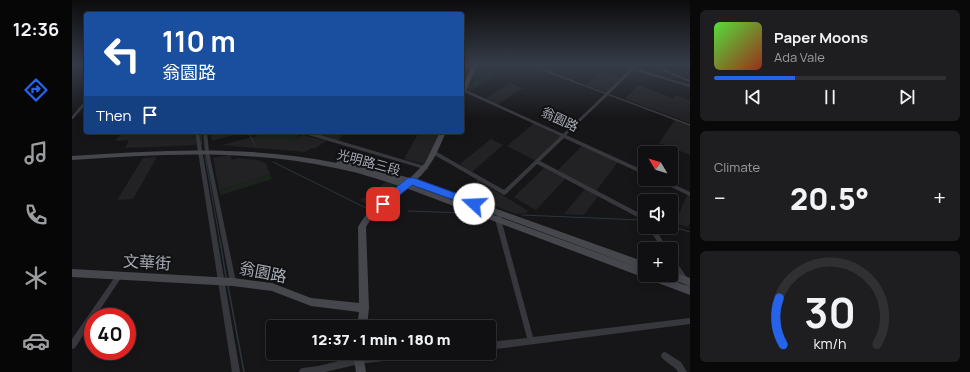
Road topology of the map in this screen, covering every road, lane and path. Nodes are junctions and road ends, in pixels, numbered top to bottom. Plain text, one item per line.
1 (575, 82) edge
2 (619, 82) edge
3 (679, 82) edge
4 (690, 86) edge
5 (464, 91) edge
6 (607, 94) junction
7 (84, 104) edge
8 (72, 118) edge
9 (690, 125) edge
10 (198, 134) edge
11 (205, 134) edge
12 (310, 134) edge
13 (442, 134) edge
14 (564, 136) junction
15 (204, 151) junction
16 (433, 152) junction
17 (72, 155) edge
18 (72, 158) edge
19 (537, 162) junction
20 (426, 168) junction
21 (638, 170) edge
22 (409, 183) junction
23 (673, 186) edge
24 (690, 194) edge
25 (638, 214) edge
26 (499, 216) junction
27 (638, 264) edge
28 (678, 269) edge
29 (638, 271) edge
30 (72, 273) edge
31 (119, 276) junction
32 (687, 281) edge
33 (221, 282) junction
34 (233, 282) junction
35 (668, 282) edge
36 (690, 290) edge
37 (364, 308) junction
38 (363, 320) edge
39 (690, 321) edge
40 (531, 341) junction
41 (72, 345) edge
42 (496, 345) edge
43 (665, 356) dead end
44 (350, 360) edge
45 (359, 360) edge
46 (236, 372) edge
47 (303, 372) edge
48 (361, 372) edge
49 (683, 372) edge

1 - 6 street
2 - 6 street
3 - 4 street
5 - 14 street, 翁園路
6 - 9 street
6 - 14 street
7 - 8 street
10 - 15 street
11 - 15 street
12 - 20 street
13 - 16 street
14 - 19 street
14 - 21 street, 翁園路
15 - 17 street, 光明路三段
15 - 18 street, 光明路三段
15 - 22 street, 光明路三段
15 - 33 street
15 - 34 street
16 - 19 street
16 - 20 street
19 - 25 street
20 - 22 street
22 - 26 street, 光明路三段
22 - 37 street
23 - 24 street
26 - 27 street, 光明路三段
26 - 29 street, 光明路三段
26 - 40 street
28 - 32 street
30 - 31 street, 文華街
31 - 33 street, 文華街
31 - 41 street
32 - 36 street
33 - 34 street, 翁園路
33 - 46 street, 翁園路
34 - 37 street, 翁園路
35 - 36 street
37 - 38 street
39 - 40 street
40 - 42 street
43 - 49 street
44 - 47 street
45 - 48 street

